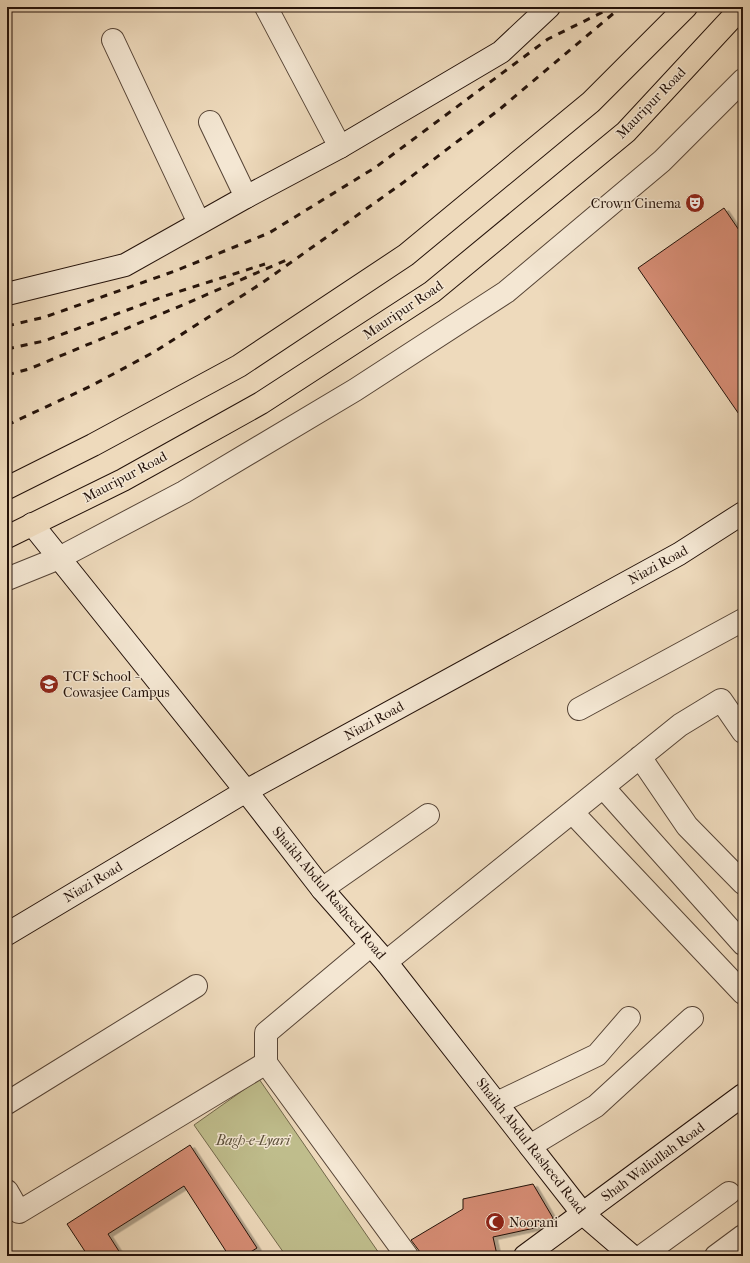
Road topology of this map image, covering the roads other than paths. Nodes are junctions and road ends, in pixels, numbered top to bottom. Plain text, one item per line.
1 (266, 7) edge
2 (549, 7) edge
3 (686, 7) edge
4 (742, 7) edge
5 (113, 40) dead end
6 (743, 80) edge
7 (210, 122) dead end
8 (340, 147) junction
9 (246, 197) junction
10 (199, 223) junction
11 (7, 294) edge
12 (7, 488) edge
13 (743, 513) edge
14 (32, 524) junction
15 (7, 537) edge
16 (59, 558) junction
17 (7, 579) edge
18 (743, 620) edge
19 (579, 709) dead end
20 (743, 732) edge
21 (640, 757) junction
22 (603, 787) junction
23 (246, 791) junction
24 (572, 812) junction
25 (428, 815) dead end
26 (743, 883) edge
27 (322, 889) junction
28 (7, 934) edge
29 (743, 944) edge
30 (370, 945) junction
31 (386, 962) junction
32 (196, 986) dead end
33 (743, 993) edge
34 (629, 1018) dead end
35 (692, 1018) dead end
36 (266, 1063) junction
37 (743, 1096) edge
38 (7, 1103) edge
39 (497, 1104) junction
40 (530, 1146) junction
41 (7, 1191) edge
42 (729, 1193) dead end
43 (583, 1214) junction
44 (743, 1236) edge
45 (407, 1256) edge
46 (525, 1256) edge
47 (632, 1256) edge
48 (642, 1256) edge
49 (716, 1256) edge

1 - 8 street
2 - 8 street
3 - 12 highway
4 - 14 highway, Mauripur Road
5 - 10 street
6 - 16 street
7 - 9 street
8 - 9 street
9 - 10 street
10 - 11 street
13 - 23 street, Niazi Road
14 - 15 highway, Mauripur Road
14 - 16 street, Shaikh Abdul Rasheed Road
16 - 17 street
16 - 23 street, Shaikh Abdul Rasheed Road
18 - 19 street
20 - 21 street
21 - 22 street
21 - 26 street
22 - 24 street
22 - 29 street
23 - 27 street, Shaikh Abdul Rasheed Road
23 - 28 street, Niazi Road
24 - 31 street
24 - 33 street
25 - 27 street
27 - 30 street, Shaikh Abdul Rasheed Road
30 - 31 street, Shaikh Abdul Rasheed Road
30 - 36 street
31 - 39 street, Shaikh Abdul Rasheed Road
32 - 38 street
34 - 39 street
35 - 40 street
36 - 41 street
36 - 45 street
37 - 43 street, Shah Waliullah Road
39 - 40 street, Shaikh Abdul Rasheed Road
40 - 43 street, Shaikh Abdul Rasheed Road
42 - 48 street
43 - 46 street, Shah Waliullah Road
43 - 47 street, Shaikh Abdul Rasheed Road
44 - 49 street

